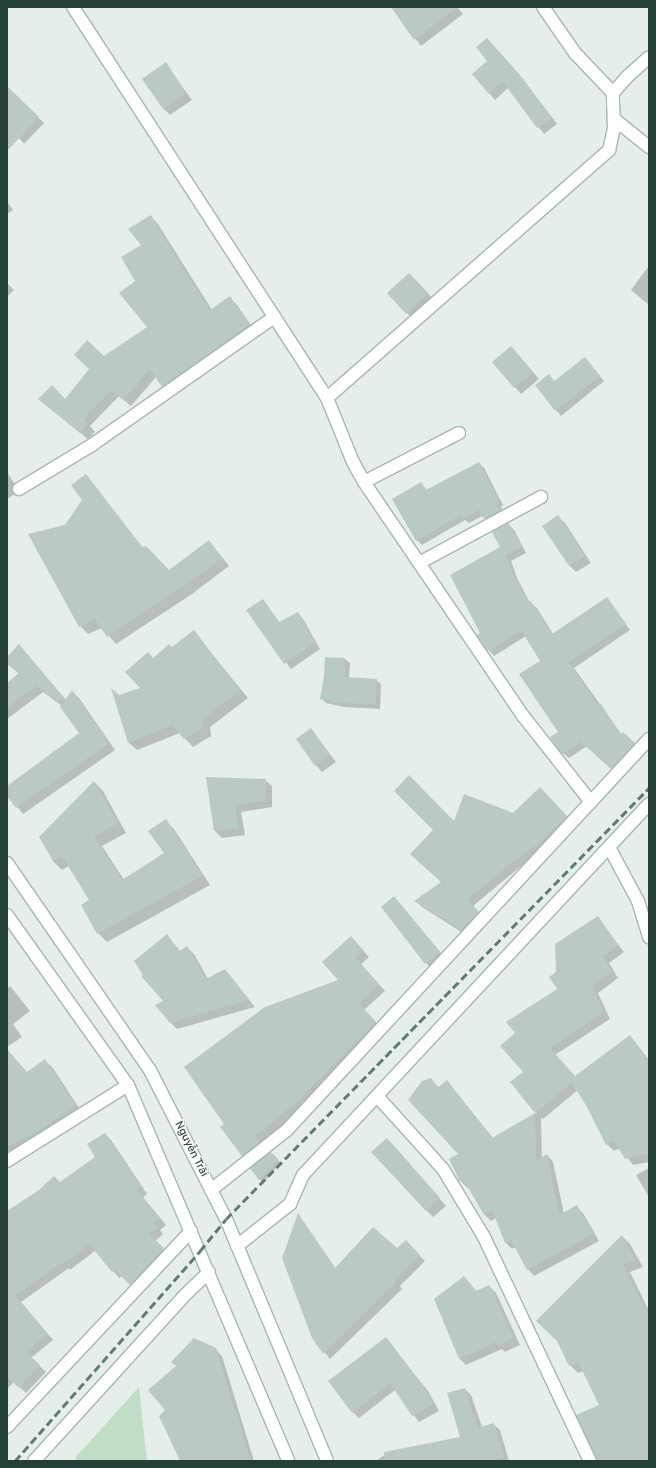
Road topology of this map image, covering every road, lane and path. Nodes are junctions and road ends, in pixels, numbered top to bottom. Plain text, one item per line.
1 (73, 7) edge
2 (543, 7) edge
3 (649, 57) edge
4 (613, 93) junction
5 (614, 119) junction
6 (649, 147) edge
7 (274, 317) junction
8 (327, 398) junction
9 (458, 433) dead end
10 (364, 482) junction
11 (19, 489) dead end
12 (541, 497) dead end
13 (419, 563) junction
14 (649, 739) edge
15 (591, 802) junction
16 (649, 804) edge
17 (609, 847) junction
18 (7, 863) edge
19 (7, 915) edge
20 (649, 937) edge
21 (128, 1085) junction
22 (377, 1096) junction
23 (7, 1161) edge
24 (211, 1190) junction
25 (191, 1231) junction
26 (237, 1246) junction
27 (209, 1272) junction
28 (7, 1427) edge
29 (34, 1461) edge
30 (288, 1461) edge
31 (327, 1461) edge
32 (590, 1461) edge

1 - 7 street
2 - 4 street
3 - 4 street
4 - 5 street
5 - 6 street
5 - 8 street
7 - 8 street
7 - 11 street
8 - 10 street
9 - 10 street
10 - 13 street
12 - 13 street
13 - 15 street
14 - 15 street
15 - 24 street
16 - 17 street
17 - 20 street
17 - 22 street
18 - 24 street, Nguyễn Trãi
19 - 21 street
21 - 23 street
21 - 25 street
22 - 26 street
22 - 32 street
24 - 26 street, Nguyễn Trãi
25 - 27 street
25 - 28 street
26 - 31 street, Nguyễn Trãi
27 - 29 street
27 - 30 street

